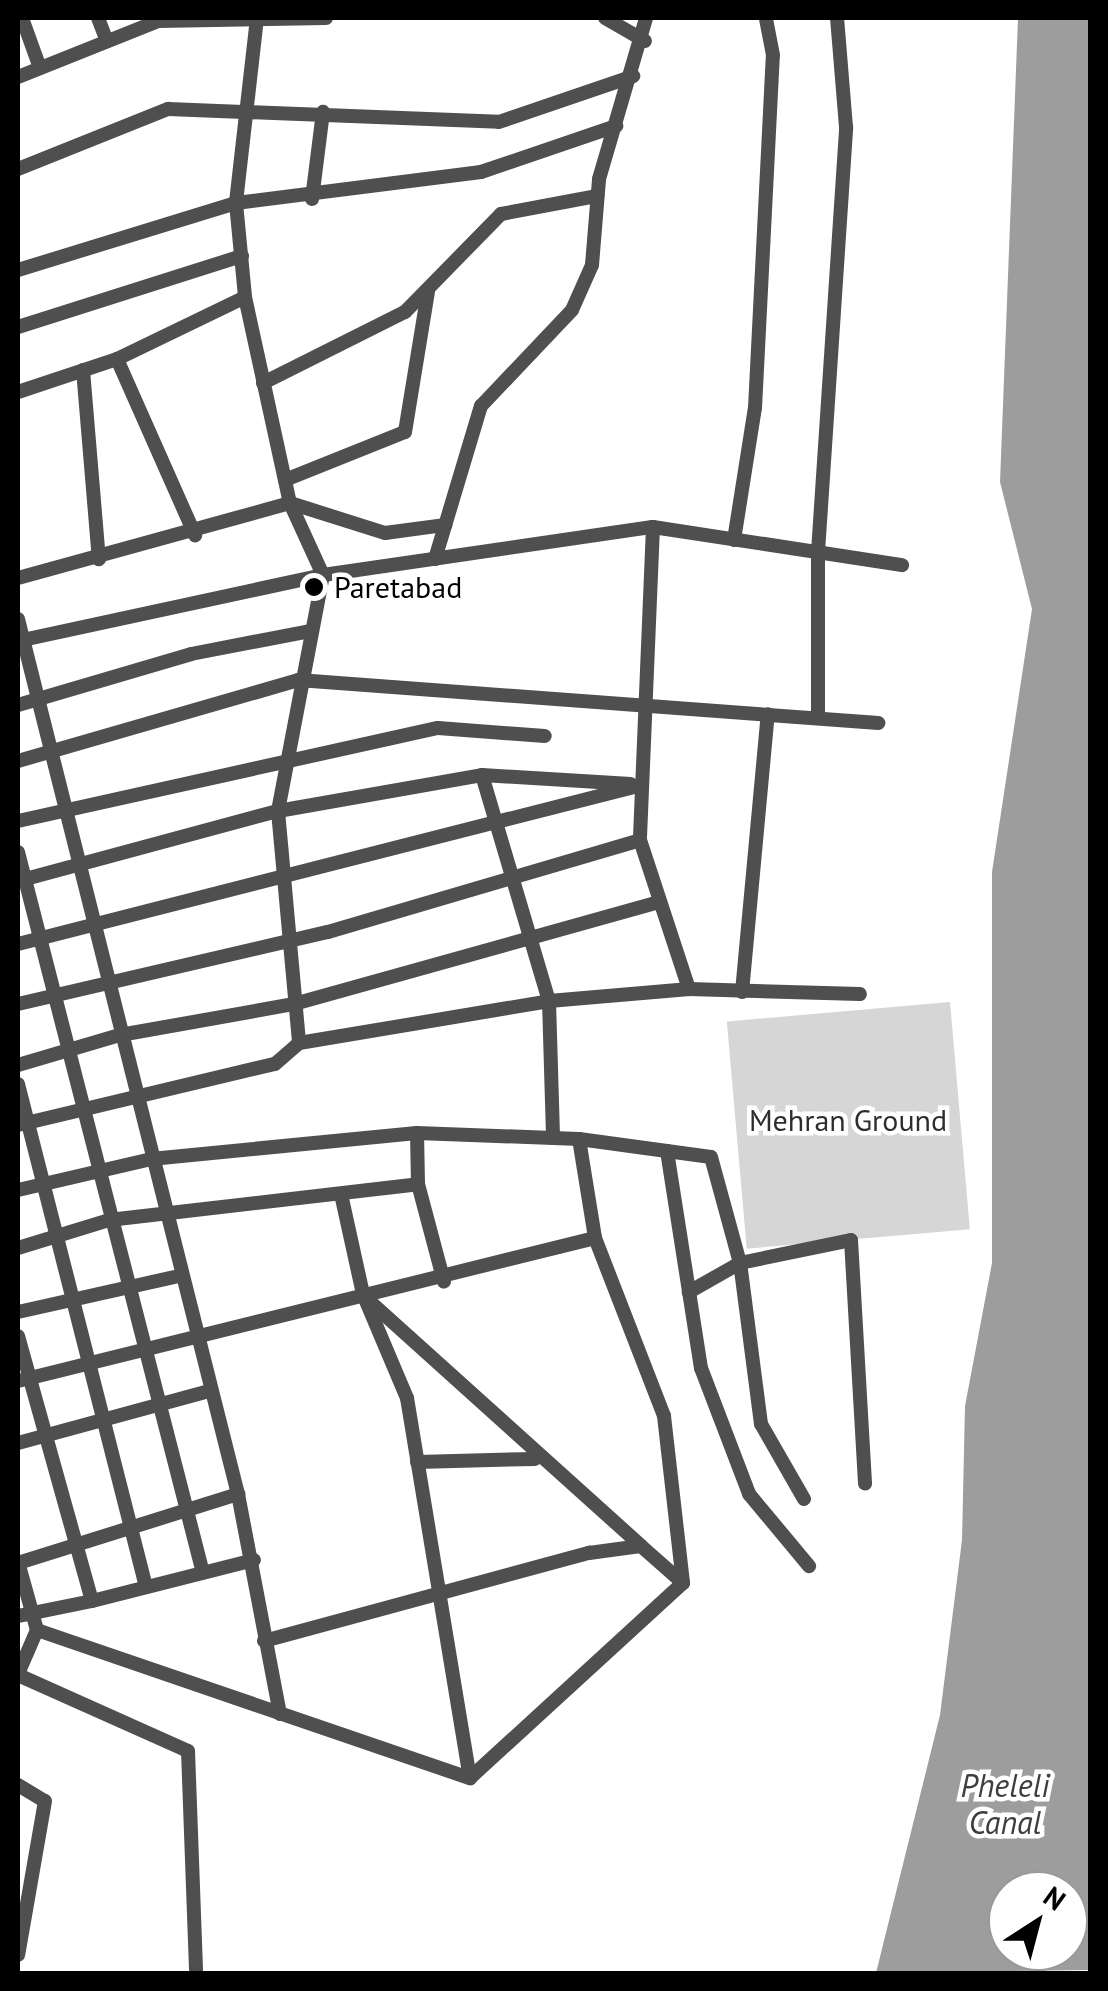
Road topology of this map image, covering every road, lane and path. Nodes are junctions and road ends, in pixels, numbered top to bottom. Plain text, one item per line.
1 (22, 18) edge
2 (98, 18) edge
3 (257, 18) edge
4 (326, 18) edge
5 (605, 18) edge
6 (646, 18) edge
7 (766, 18) edge
8 (837, 18) edge
9 (172, 19) edge
10 (107, 41) junction
11 (645, 41) junction
12 (40, 68) junction
13 (633, 76) junction
14 (18, 77) edge
15 (250, 108) junction
16 (323, 112) junction
17 (616, 126) junction
18 (18, 169) edge
19 (597, 196) junction
20 (312, 199) junction
21 (236, 203) junction
22 (242, 256) junction
23 (18, 270) edge
24 (428, 292) junction
25 (246, 297) junction
26 (18, 327) edge
27 (117, 359) junction
28 (82, 370) junction
29 (263, 383) junction
30 (18, 392) edge
31 (286, 480) junction
32 (290, 503) junction
33 (445, 525) junction
34 (653, 528) junction
35 (195, 535) junction
36 (734, 540) junction
37 (818, 552) junction
38 (99, 559) junction
39 (434, 559) junction
40 (902, 565) dead end
41 (323, 575) junction
42 (18, 578) edge
43 (18, 619) edge
44 (310, 632) junction
45 (20, 640) edge
46 (298, 680) junction
47 (36, 702) junction
48 (18, 705) edge
49 (643, 705) junction
50 (768, 714) junction
51 (818, 718) junction
52 (878, 722) dead end
53 (545, 736) dead end
54 (47, 753) junction
55 (284, 757) junction
56 (18, 760) edge
57 (482, 775) junction
58 (642, 785) junction
59 (65, 806) junction
60 (278, 811) junction
61 (18, 821) edge
62 (492, 826) junction
63 (640, 840) junction
64 (18, 852) edge
65 (84, 863) junction
66 (20, 880) edge
67 (280, 880) junction
68 (513, 880) junction
69 (660, 902) junction
70 (92, 922) junction
71 (38, 938) junction
72 (534, 938) junction
73 (284, 940) junction
74 (18, 944) edge
75 (106, 980) junction
76 (689, 988) junction
77 (742, 992) junction
78 (54, 994) junction
79 (860, 994) dead end
80 (549, 1001) junction
81 (18, 1004) edge
82 (294, 1004) junction
83 (120, 1034) junction
84 (299, 1043) junction
85 (68, 1050) junction
86 (18, 1065) edge
87 (18, 1084) edge
88 (138, 1093) junction
89 (80, 1104) junction
90 (24, 1123) edge
91 (416, 1134) junction
92 (553, 1138) junction
93 (579, 1139) junction
94 (667, 1151) junction
95 (150, 1159) junction
96 (96, 1170) junction
97 (44, 1183) junction
98 (418, 1184) junction
99 (18, 1190) edge
100 (341, 1194) junction
101 (165, 1212) junction
102 (109, 1220) junction
103 (56, 1236) junction
104 (595, 1238) junction
105 (18, 1248) edge
106 (740, 1262) junction
107 (179, 1276) junction
108 (444, 1282) junction
109 (126, 1290) junction
110 (689, 1292) junction
111 (362, 1294) junction
112 (68, 1302) junction
113 (18, 1312) edge
114 (196, 1333) junction
115 (18, 1336) edge
116 (145, 1348) junction
117 (86, 1366) junction
118 (24, 1379) edge
119 (210, 1391) junction
120 (158, 1404) junction
121 (100, 1421) junction
122 (46, 1434) junction
123 (18, 1443) edge
124 (535, 1459) junction
125 (417, 1462) junction
126 (865, 1484) dead end
127 (238, 1494) junction
128 (804, 1499) dead end
129 (188, 1514) junction
130 (130, 1533) junction
131 (641, 1546) junction
132 (75, 1548) junction
133 (254, 1560) junction
134 (18, 1563) edge
135 (809, 1566) dead end
136 (204, 1572) junction
137 (683, 1583) junction
138 (146, 1588) junction
139 (440, 1600) junction
140 (92, 1601) junction
141 (34, 1614) junction
142 (18, 1616) edge
143 (37, 1630) junction
144 (264, 1641) junction
145 (18, 1675) edge
146 (280, 1714) junction
147 (470, 1778) junction
148 (18, 1786) edge
149 (18, 1955) edge
150 (196, 1974) edge

1 - 12 street
2 - 10 street
3 - 4 street
3 - 9 street
3 - 15 street
5 - 11 street
6 - 11 street
7 - 36 street
8 - 37 street
9 - 10 street
10 - 12 street
11 - 13 street
12 - 14 street
13 - 16 street
13 - 17 street
15 - 16 street
15 - 18 street
15 - 21 street
16 - 20 street
17 - 19 street
17 - 20 street
19 - 24 street
19 - 33 street
20 - 21 street
21 - 22 street
21 - 23 street
22 - 25 street
22 - 26 street
24 - 29 street
24 - 31 street
25 - 27 street
25 - 29 street
27 - 28 street
27 - 35 street
28 - 30 street
28 - 38 street
29 - 31 street
31 - 32 street
32 - 33 street
32 - 35 street
32 - 41 street
33 - 39 street
34 - 36 street
34 - 39 street
34 - 49 street
35 - 38 street
36 - 37 street
37 - 40 street
37 - 51 street
38 - 42 street
39 - 41 street
41 - 44 street
41 - 45 street
43 - 45 street
44 - 46 street
44 - 47 street
45 - 47 street
46 - 49 street
46 - 54 street
46 - 55 street
47 - 48 street
47 - 54 street
49 - 50 street
49 - 58 street
50 - 51 street
50 - 77 street
51 - 52 street
53 - 55 street
54 - 56 street
54 - 59 street
55 - 59 street
55 - 60 street
57 - 58 street
57 - 60 street
57 - 62 street
58 - 62 street
58 - 63 street
59 - 61 street
59 - 65 street
60 - 65 street
60 - 67 street
62 - 67 street
62 - 68 street
63 - 68 street
63 - 69 street
64 - 66 street
65 - 66 street
65 - 70 street
66 - 71 street
67 - 70 street
67 - 73 street
68 - 72 street
68 - 73 street
69 - 72 street
69 - 76 street
70 - 71 street
70 - 75 street
71 - 74 street
71 - 78 street
72 - 80 street
72 - 82 street
73 - 75 street
73 - 82 street
75 - 78 street
75 - 83 street
76 - 77 street
76 - 80 street
77 - 79 street
78 - 81 street
78 - 85 street
80 - 84 street
80 - 92 street
82 - 83 street
82 - 84 street
83 - 85 street
83 - 88 street
84 - 88 street
85 - 86 street
85 - 89 street
87 - 90 street
88 - 89 street
88 - 95 street
89 - 90 street
89 - 96 street
90 - 97 street
91 - 92 street
91 - 95 street
91 - 98 street
92 - 93 street
93 - 94 street
93 - 104 street
94 - 106 street
94 - 110 street
95 - 96 street
95 - 101 street
96 - 97 street
96 - 102 street
97 - 99 street
97 - 103 street
98 - 100 street
98 - 108 street
100 - 101 street
100 - 111 street
101 - 102 street
101 - 107 street
102 - 103 street
102 - 109 street
103 - 105 street
103 - 112 street
104 - 108 street
104 - 137 street
106 - 110 street
106 - 126 street
106 - 128 street
107 - 109 street
107 - 114 street
108 - 111 street
109 - 112 street
109 - 116 street
110 - 135 street
111 - 114 street
111 - 124 street
111 - 125 street
112 - 113 street
112 - 117 street
114 - 116 street
114 - 119 street
115 - 118 street
116 - 117 street
116 - 120 street
117 - 118 street
117 - 121 street
118 - 122 street
119 - 120 street
119 - 127 street
120 - 121 street
120 - 129 street
121 - 122 street
121 - 130 street
122 - 123 street
122 - 132 street
124 - 125 street
124 - 131 street
125 - 139 street
127 - 129 street
127 - 133 street
129 - 130 street
129 - 136 street
130 - 132 street
130 - 138 street
131 - 137 street
131 - 139 street
132 - 134 street
132 - 140 street
133 - 136 street
133 - 144 street
134 - 141 street
136 - 138 street
137 - 147 street
138 - 140 street
139 - 144 street
139 - 147 street
140 - 141 street
141 - 142 street
141 - 143 street
143 - 145 street
143 - 146 street
144 - 146 street
145 - 150 street
146 - 147 street
148 - 149 street

